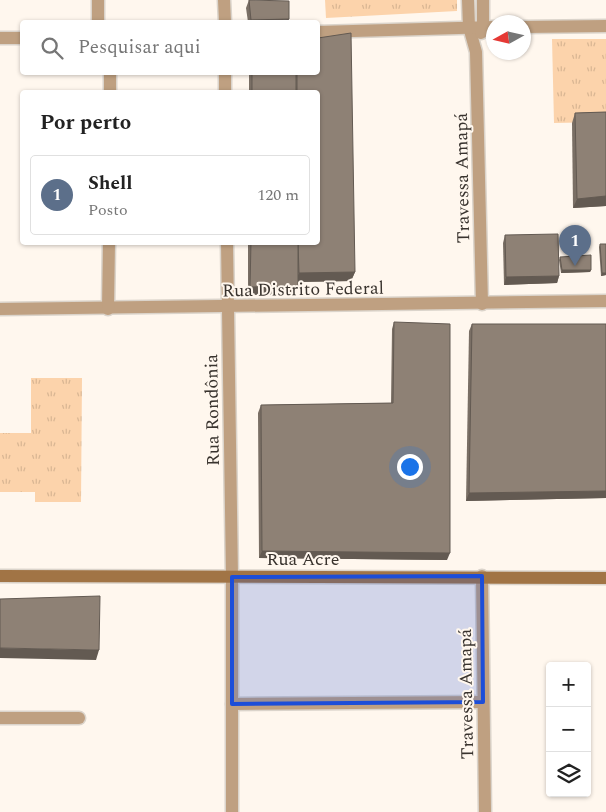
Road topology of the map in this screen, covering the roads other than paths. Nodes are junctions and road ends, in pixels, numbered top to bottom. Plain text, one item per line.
1 (98, 0) edge
2 (224, 0) edge
3 (468, 0) edge
4 (483, 0) edge
5 (486, 16) edge
6 (98, 20) edge
7 (224, 20) edge
8 (606, 26) edge
9 (469, 27) junction
10 (486, 27) edge
11 (531, 27) edge
12 (486, 31) edge
13 (320, 32) edge
14 (0, 38) edge
15 (20, 38) edge
16 (476, 52) junction
17 (110, 75) edge
18 (225, 75) edge
19 (110, 90) edge
20 (225, 90) edge
21 (109, 245) edge
22 (227, 245) edge
23 (606, 301) edge
24 (482, 304) junction
25 (228, 307) junction
26 (0, 309) edge
27 (108, 309) junction
28 (0, 576) edge
29 (482, 576) junction
30 (232, 577) junction
31 (606, 578) edge
32 (483, 702) junction
33 (232, 704) junction
34 (0, 718) edge
35 (79, 718) dead end
36 (232, 812) edge
37 (485, 812) edge

1 - 6 street
2 - 7 street
3 - 9 street, Travessa Amapá
4 - 5 street, Travessa Amapá
8 - 11 street
9 - 10 street
9 - 13 street
9 - 16 street, Travessa Amapá
12 - 16 street, Travessa Amapá
14 - 15 street
16 - 24 street, Travessa Amapá
17 - 19 street
18 - 20 street
21 - 27 street
22 - 25 street, Rua Rondônia
23 - 24 street, Rua Distrito Federal
24 - 25 street, Rua Distrito Federal
25 - 27 street, Rua Distrito Federal
25 - 30 street, Rua Rondônia
26 - 27 street, Rua Distrito Federal
28 - 30 main road, Rua Acre
29 - 30 main road, Rua Acre
29 - 31 main road, Rua Acre
29 - 32 street, Travessa Amapá
30 - 33 street, Rua Rondônia
32 - 33 street
32 - 37 street, Travessa Amapá
33 - 36 street, Rua Rondônia
34 - 35 street

